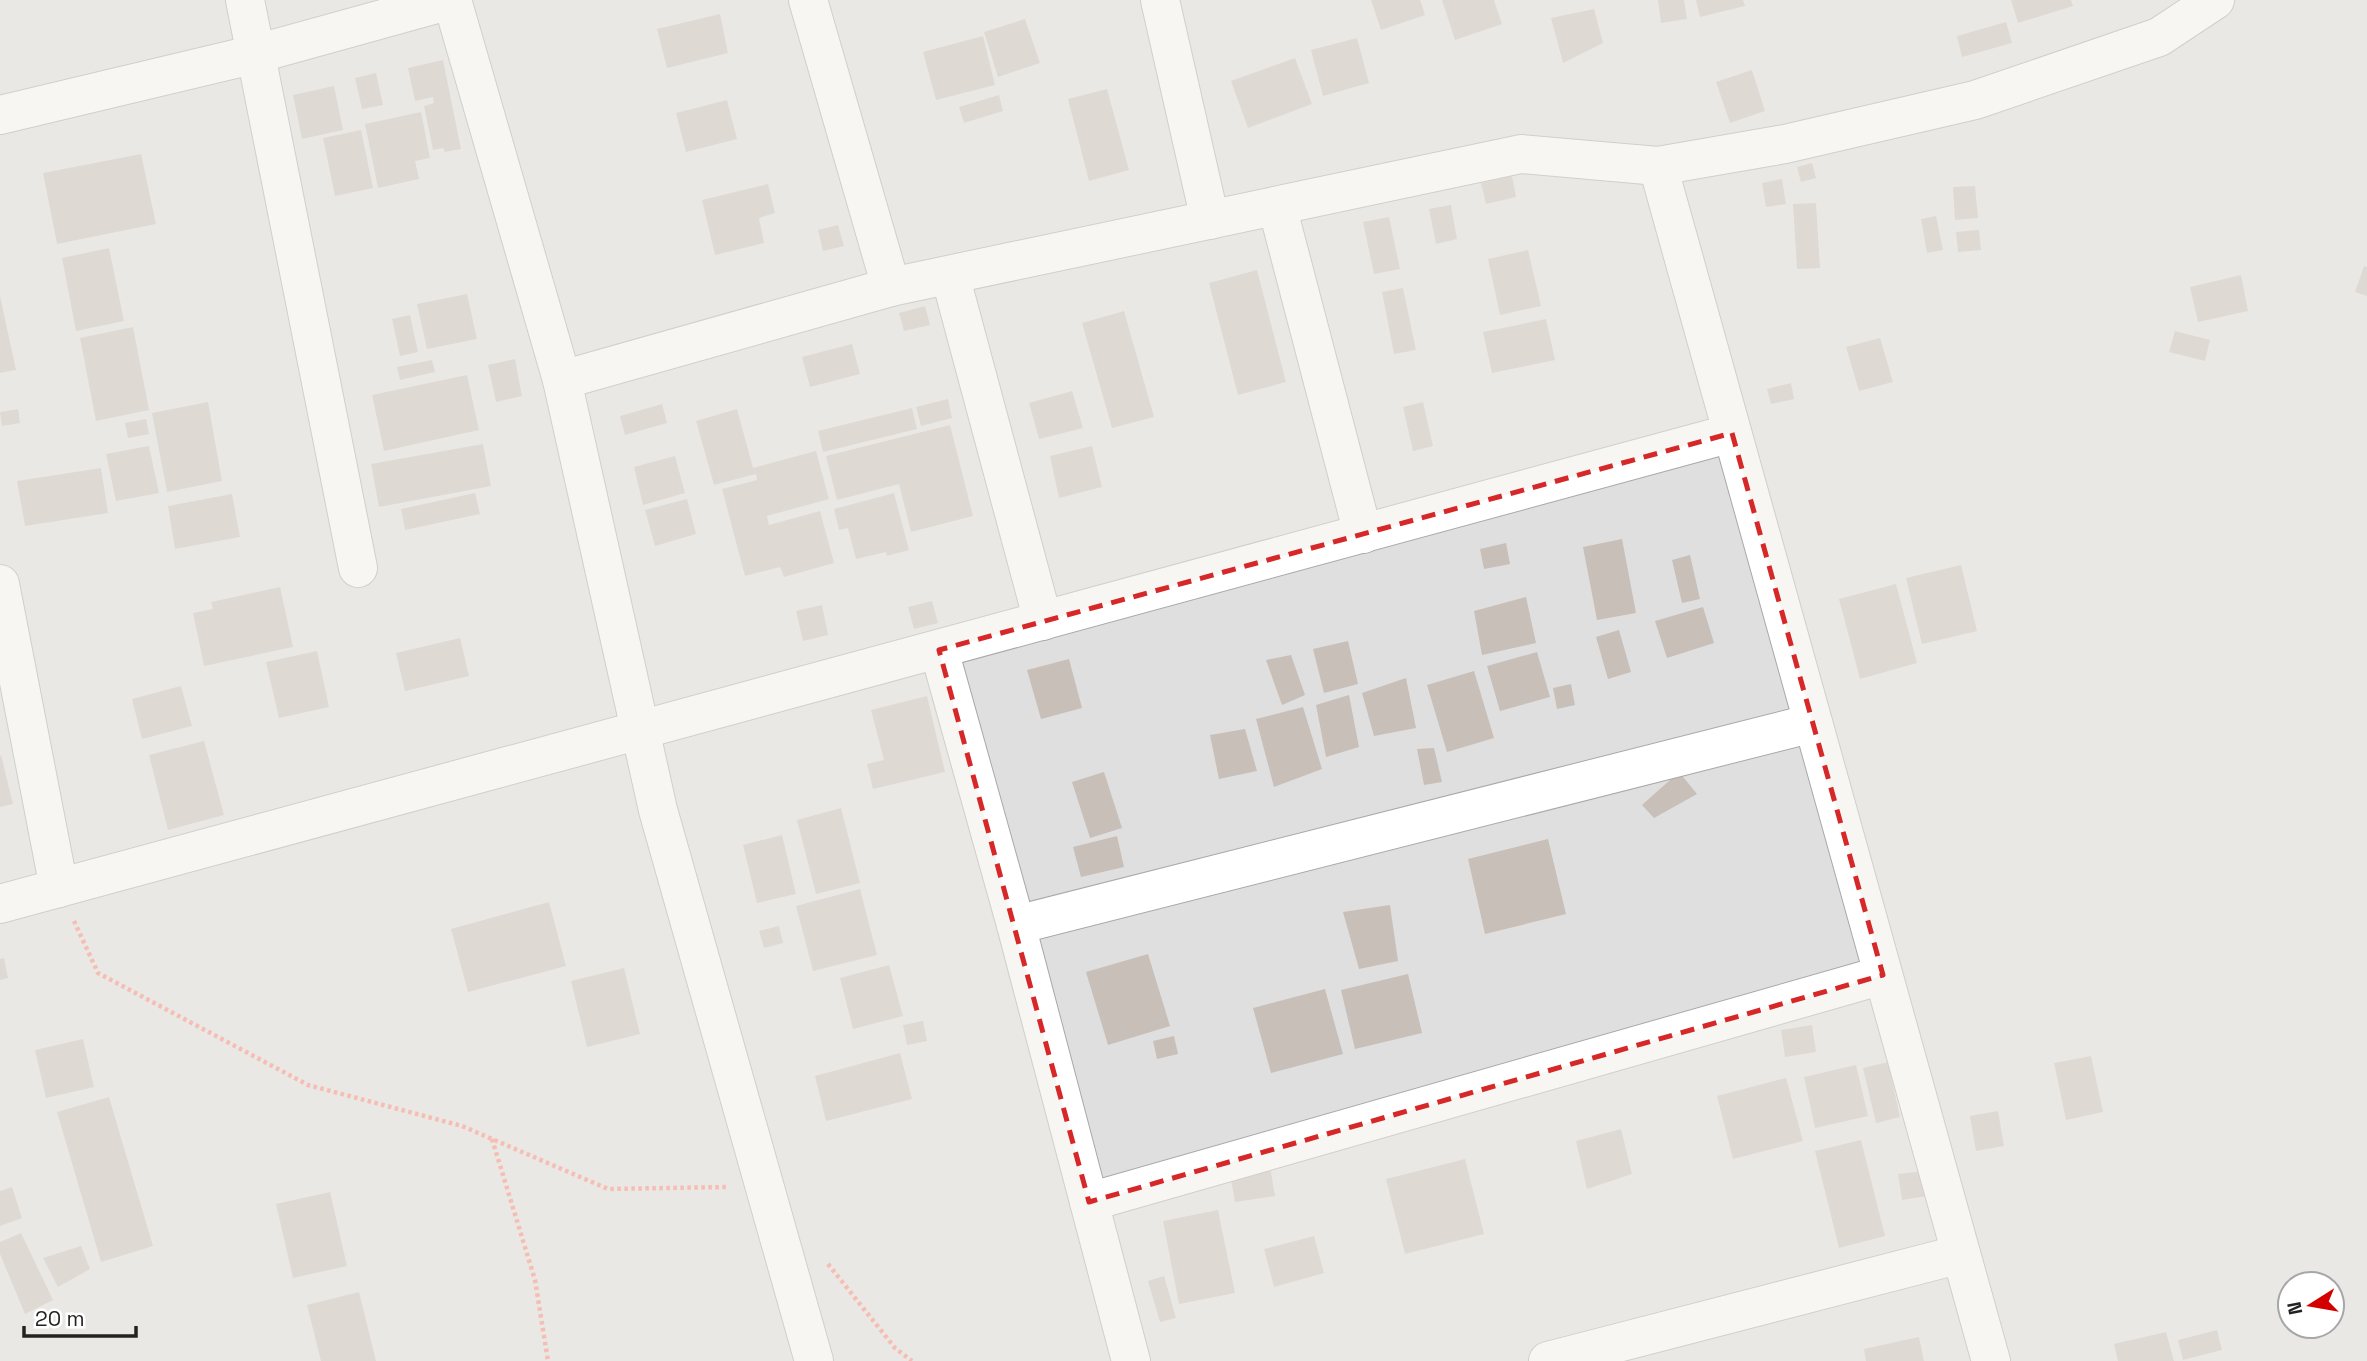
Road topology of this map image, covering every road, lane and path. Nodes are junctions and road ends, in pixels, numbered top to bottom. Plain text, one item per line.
1 (245, 0) edge
2 (452, 0) edge
3 (808, 0) edge
4 (1160, 0) edge
5 (2215, 0) edge
6 (256, 54) junction
7 (0, 115) edge
8 (1658, 166) junction
9 (1277, 206) junction
10 (1210, 220) junction
11 (950, 275) junction
12 (891, 287) junction
13 (562, 380) junction
14 (1732, 433) junction
15 (1363, 534) junction
16 (358, 568) dead end
17 (0, 583) edge
18 (1043, 621) junction
19 (939, 650) junction
20 (1813, 723) junction
21 (640, 731) junction
22 (59, 888) junction
23 (0, 904) edge
24 (1016, 925) junction
25 (1883, 975) junction
26 (492, 1139) junction
27 (766, 1186) junction
28 (1089, 1202) junction
29 (1961, 1254) junction
30 (826, 1262) dead end
31 (548, 1361) edge
32 (814, 1361) edge
33 (912, 1361) edge
34 (1131, 1361) edge
35 (1548, 1361) edge
36 (1991, 1361) edge

1 - 6 street
2 - 6 street
2 - 13 street
3 - 12 street
4 - 10 street
5 - 8 street
6 - 7 street
6 - 16 street
8 - 9 street
8 - 14 street
9 - 10 street
9 - 15 street
10 - 11 street
11 - 12 street
11 - 18 street
12 - 13 street
13 - 21 street
14 - 15 street
14 - 20 street
15 - 18 street
17 - 22 street
18 - 19 street
19 - 21 street
19 - 24 street
20 - 24 street
20 - 25 street
21 - 22 street
21 - 27 street
22 - 23 street
22 - 26 path
24 - 28 street
25 - 28 street
25 - 29 street
26 - 27 path
26 - 31 path
27 - 32 street
28 - 34 street
29 - 35 street
29 - 36 street
30 - 33 path

